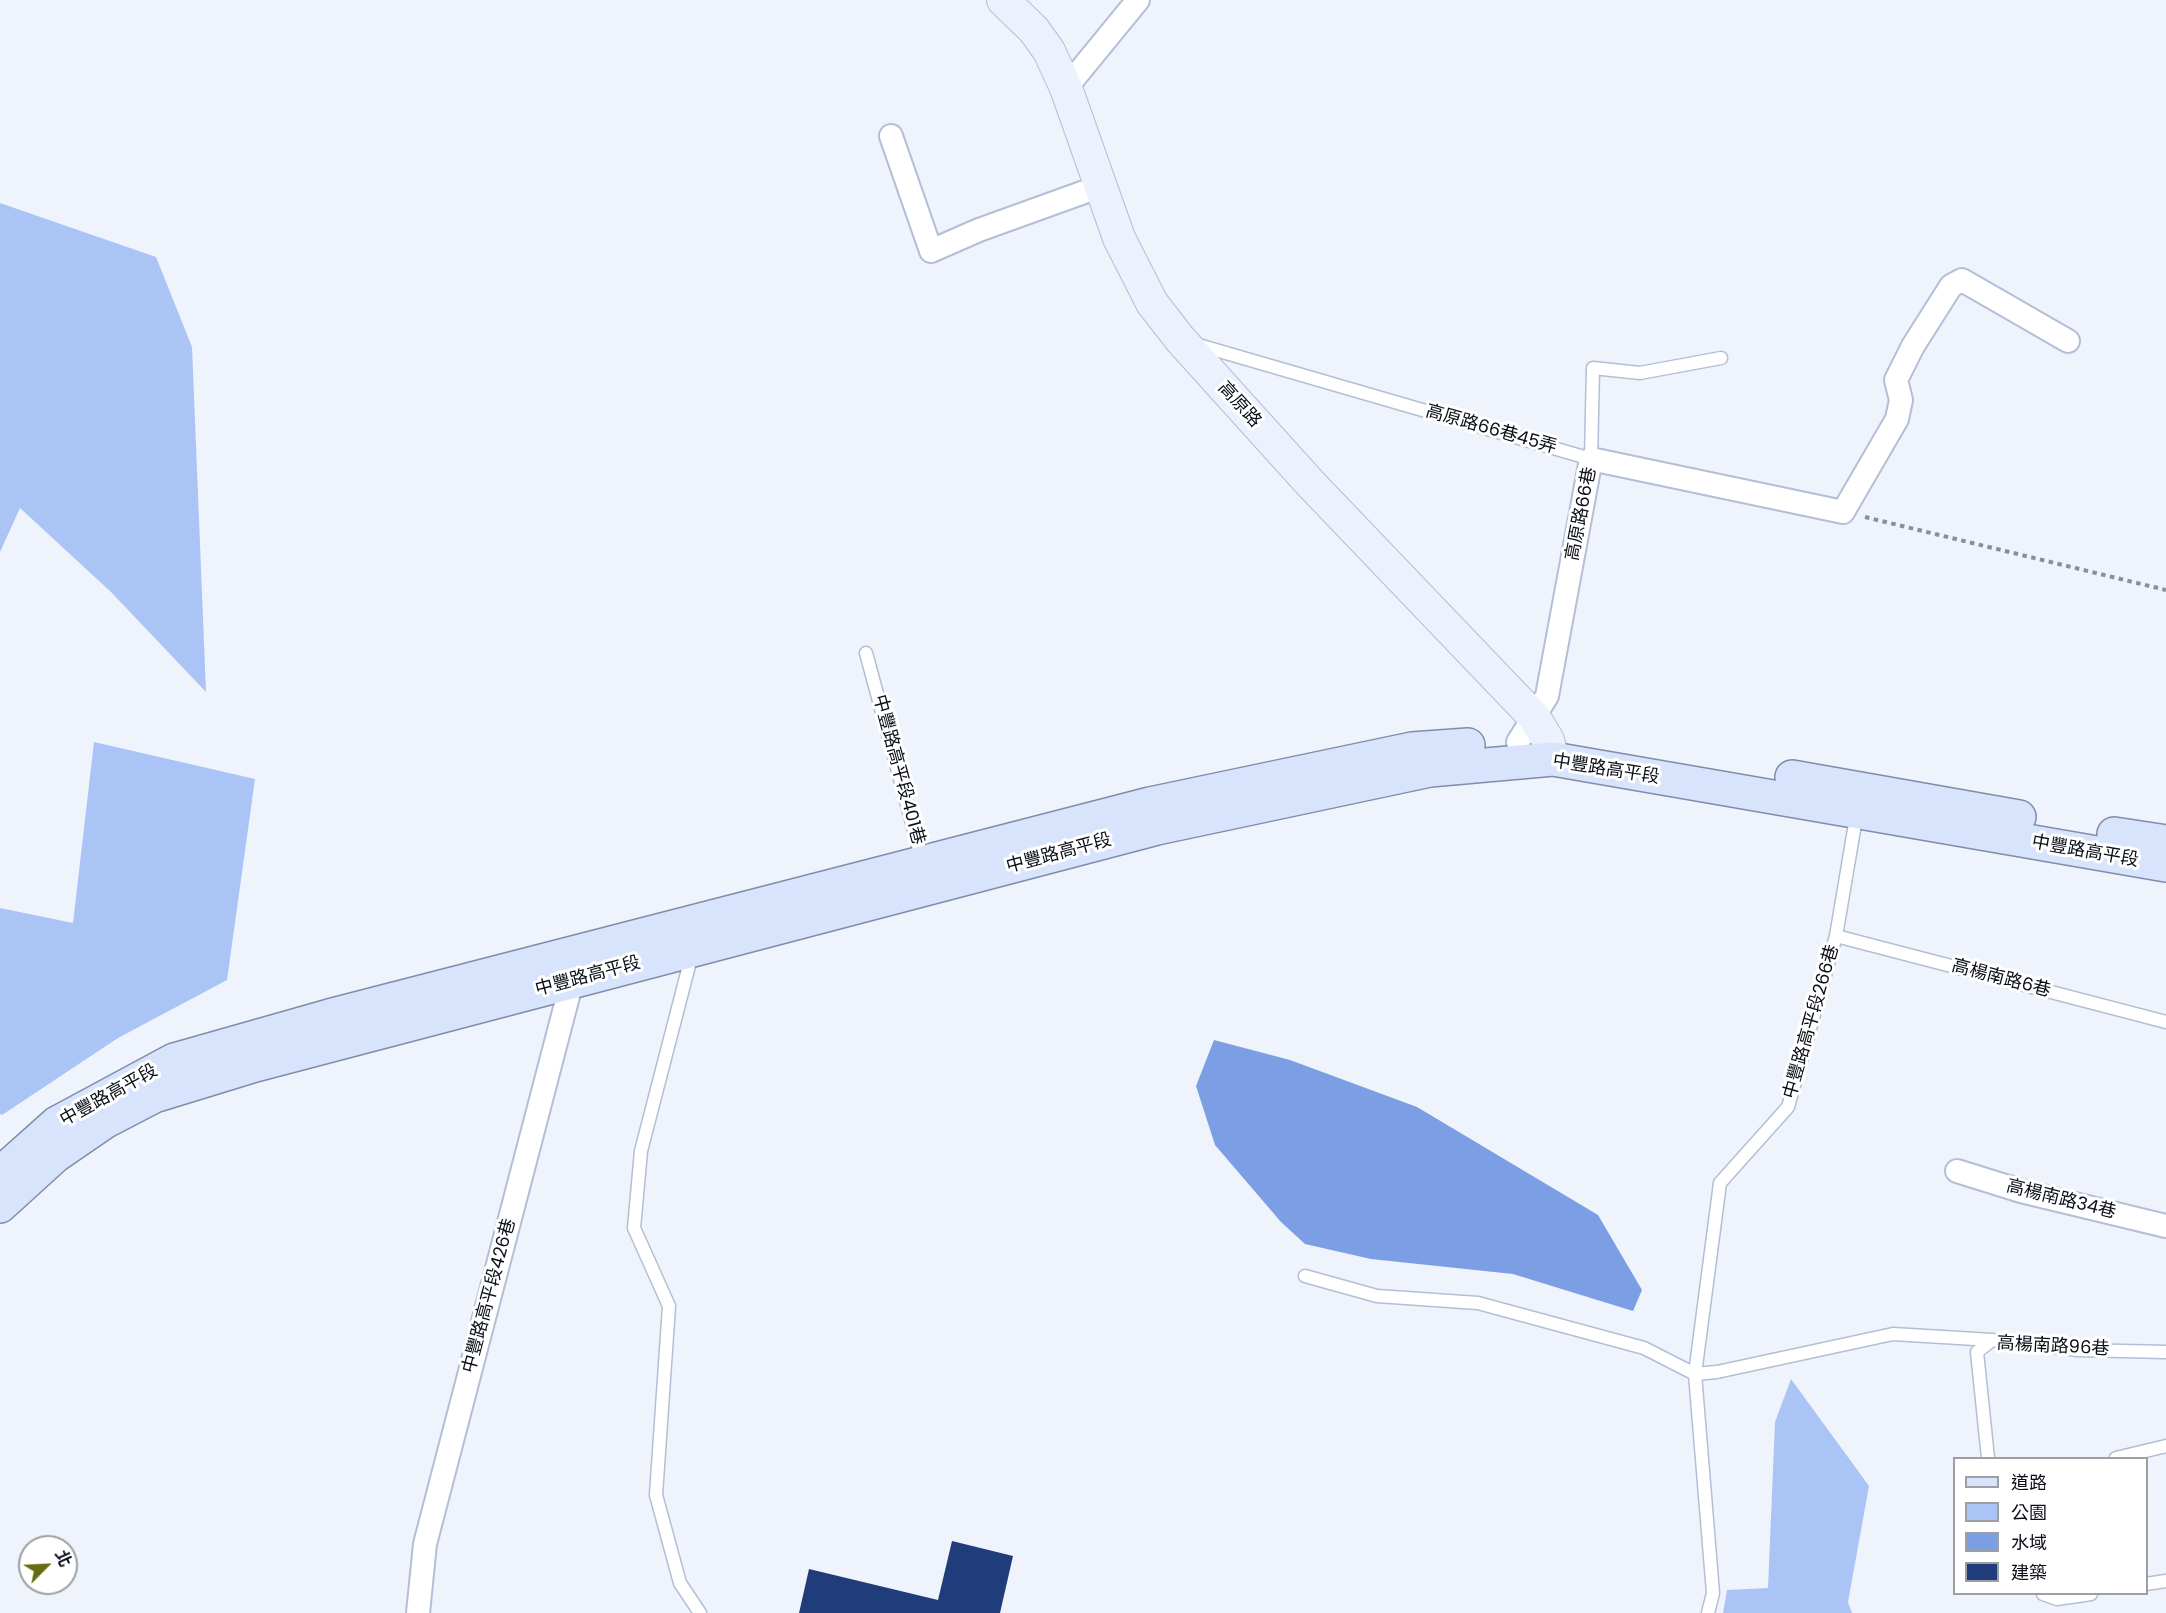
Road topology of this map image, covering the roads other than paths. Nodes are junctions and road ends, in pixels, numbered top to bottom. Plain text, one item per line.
1 (1004, 0) edge
2 (1138, 0) edge
3 (1066, 88) junction
4 (891, 136) dead end
5 (1101, 186) junction
6 (1180, 339) junction
7 (2067, 341) dead end
8 (1721, 357) dead end
9 (1591, 459) junction
10 (866, 653) dead end
11 (1538, 740) junction
12 (1857, 801) junction
13 (2166, 842) edge
14 (2166, 866) edge
15 (926, 875) junction
16 (690, 936) junction
17 (1836, 936) junction
18 (572, 981) junction
19 (381, 1017) junction
20 (2166, 1022) edge
21 (1957, 1172) dead end
22 (0, 1174) edge
23 (0, 1206) edge
24 (2166, 1226) edge
25 (1305, 1275) dead end
26 (1992, 1340) junction
27 (2166, 1352) edge
28 (1695, 1374) junction
29 (2166, 1446) edge
30 (1988, 1457) edge
31 (2120, 1457) edge
32 (2166, 1581) edge
33 (2148, 1584) edge
34 (2048, 1595) edge
35 (2080, 1595) edge
36 (418, 1613) edge
37 (700, 1613) edge
38 (1708, 1613) edge

1 - 3 street, 高原路
2 - 3 street
3 - 5 street, 高原路
4 - 5 street
5 - 6 street, 高原路
6 - 9 lane, 高原路66巷45弄
6 - 11 street, 高原路
7 - 9 street, 高原路66巷
8 - 9 lane
9 - 11 street, 高原路66巷
10 - 15 lane, 中豐路高平段401巷
11 - 12 main road, 中豐路高平段
11 - 15 main road, 中豐路高平段
12 - 13 main road, 中豐路高平段
12 - 14 main road, 中豐路高平段
12 - 17 lane, 中豐路高平段266巷
15 - 16 main road, 中豐路高平段
16 - 18 main road, 中豐路高平段
16 - 19 main road, 中豐路高平段
16 - 37 lane
17 - 20 lane, 高楊南路6巷
17 - 28 lane, 中豐路高平段266巷
18 - 19 main road, 中豐路高平段
18 - 36 street, 中豐路高平段426巷
19 - 22 main road, 中豐路高平段
19 - 23 main road, 中豐路高平段
21 - 24 street, 高楊南路34巷
25 - 28 lane
26 - 27 lane, 高楊南路96巷
26 - 28 lane
26 - 30 lane, 高楊南路96巷
28 - 38 lane, 中豐路高平段266巷
29 - 31 lane
32 - 33 lane
34 - 35 lane

